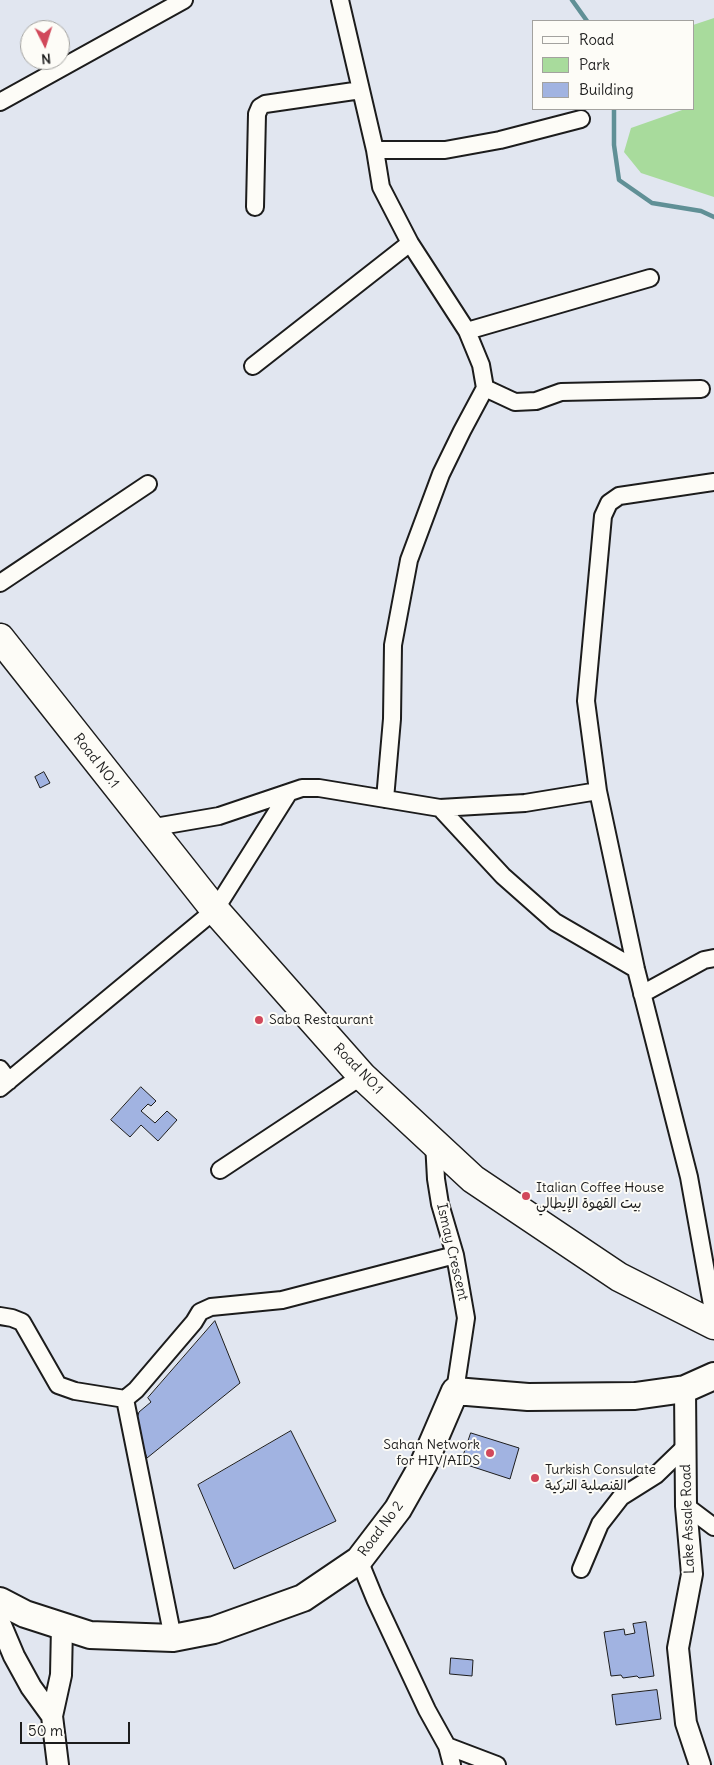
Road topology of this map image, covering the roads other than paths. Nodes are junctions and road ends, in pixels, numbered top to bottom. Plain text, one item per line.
1 (184, 0) edge
2 (340, 0) edge
3 (361, 90) junction
4 (0, 102) edge
5 (581, 119) dead end
6 (375, 150) junction
7 (255, 207) dead end
8 (410, 243) junction
9 (650, 278) dead end
10 (467, 331) junction
11 (253, 366) dead end
12 (485, 388) junction
13 (702, 389) dead end
14 (714, 482) edge
15 (148, 484) dead end
16 (0, 583) edge
17 (0, 638) edge
18 (598, 791) junction
19 (288, 794) junction
20 (385, 799) junction
21 (440, 808) junction
22 (149, 828) junction
23 (215, 910) junction
24 (714, 958) edge
25 (636, 969) junction
26 (642, 994) junction
27 (362, 1076) junction
28 (3, 1080) edge
29 (434, 1142) junction
30 (220, 1170) dead end
31 (455, 1255) junction
32 (0, 1316) edge
33 (714, 1316) edge
34 (714, 1325) edge
35 (714, 1376) edge
36 (684, 1389) junction
37 (455, 1391) junction
38 (126, 1399) junction
39 (685, 1447) junction
40 (686, 1506) junction
41 (714, 1527) edge
42 (359, 1560) junction
43 (582, 1569) dead end
44 (0, 1601) edge
45 (0, 1624) edge
46 (62, 1626) junction
47 (173, 1638) junction
48 (52, 1716) junction
49 (447, 1746) junction
50 (58, 1765) edge
51 (452, 1765) edge
52 (497, 1765) edge
53 (700, 1765) edge

1 - 4 street
2 - 3 street
3 - 6 street
3 - 7 street
5 - 6 street
6 - 8 street
8 - 10 street
8 - 11 street
9 - 10 street
10 - 12 street
12 - 13 street
12 - 20 street
14 - 18 street
15 - 16 street
17 - 22 highway, Road NO.1
18 - 21 street
18 - 25 street
19 - 20 street
19 - 22 street
19 - 23 street
20 - 21 street
21 - 25 street
22 - 23 highway, Road NO.1
23 - 27 highway, Road NO.1
23 - 28 street
24 - 26 street
25 - 26 street
26 - 33 street
27 - 29 highway, Road NO.1
27 - 30 street
29 - 31 street, Ismay Crescent
29 - 34 highway, Road NO.1
31 - 37 street, Ismay Crescent
31 - 38 street
32 - 38 street
35 - 36 main road
36 - 37 main road
36 - 39 street, Lake Assale Road
37 - 42 main road, Road No 2
38 - 47 street
39 - 40 street, Lake Assale Road
39 - 43 street
40 - 41 street
40 - 53 street, Lake Assale Road
42 - 47 main road, Road No 2
42 - 49 street
44 - 46 main road, Road No 2
45 - 48 street
46 - 47 main road, Road No 2
46 - 48 street
48 - 50 street
49 - 51 street
49 - 52 street

